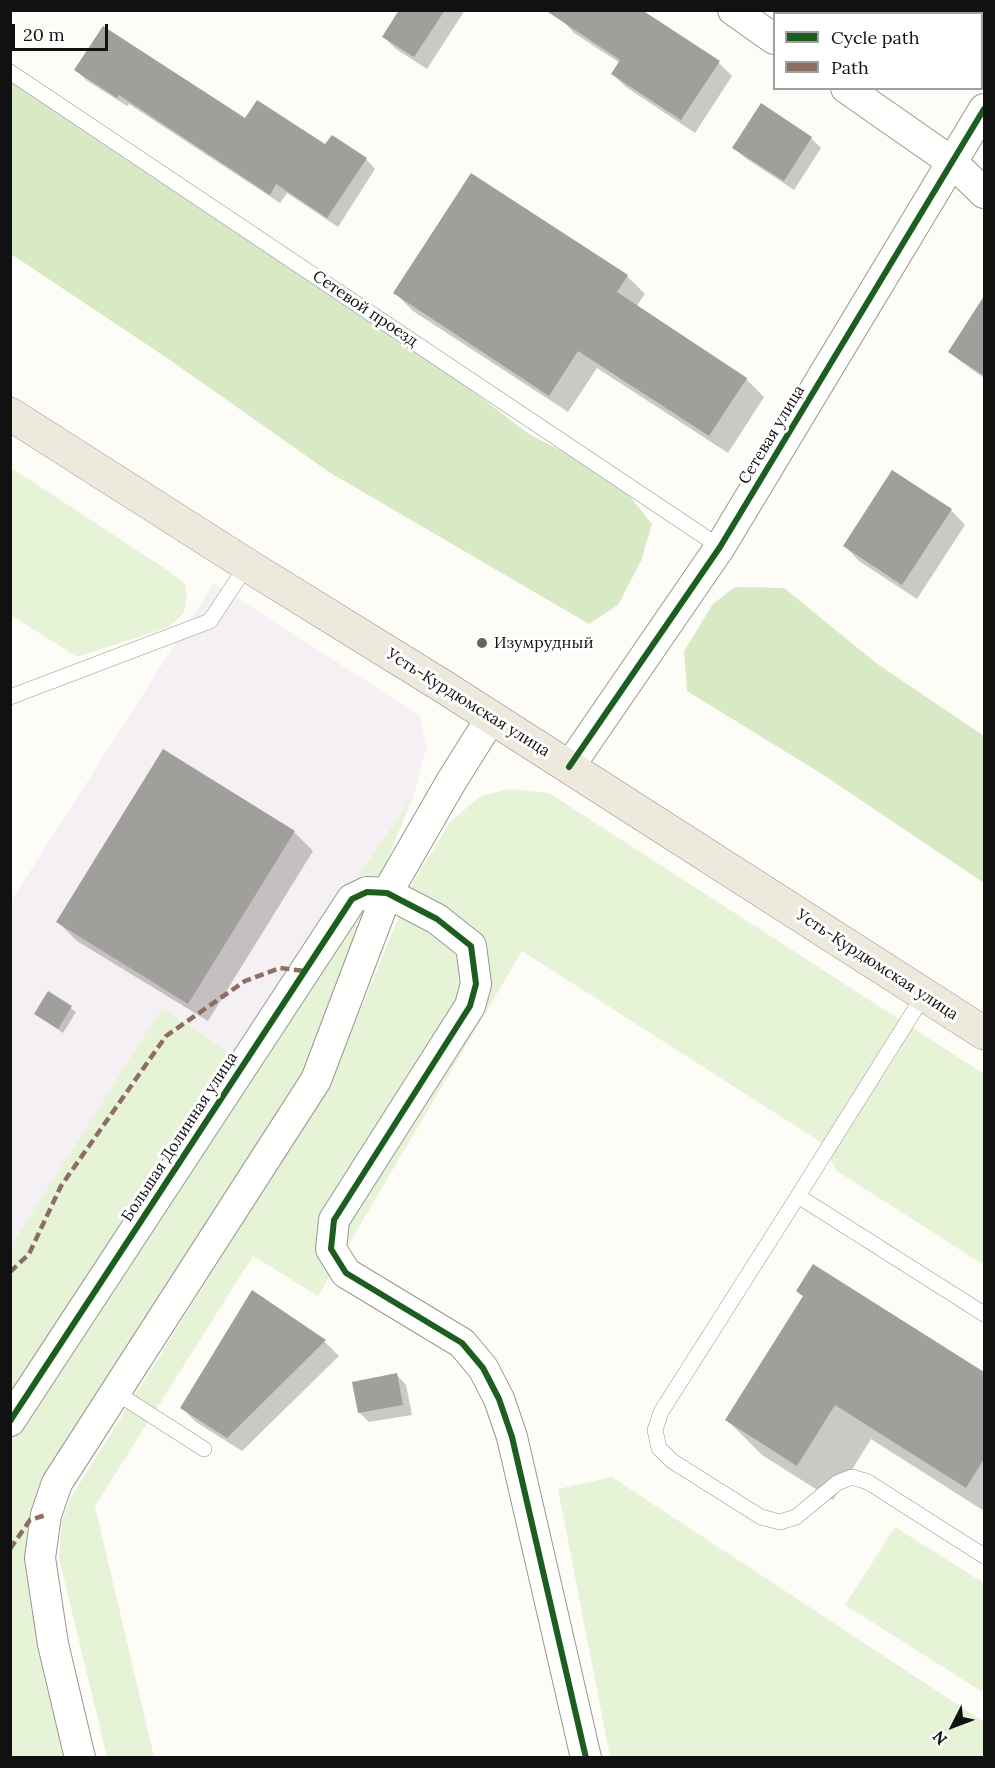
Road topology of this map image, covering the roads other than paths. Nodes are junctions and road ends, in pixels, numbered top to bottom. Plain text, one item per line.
1 (733, 10) edge
2 (773, 38) edge
3 (10, 72) edge
4 (849, 90) edge
5 (984, 109) edge
6 (952, 162) junction
7 (984, 193) edge
8 (10, 414) edge
9 (720, 547) junction
10 (247, 565) junction
11 (10, 698) edge
12 (491, 718) junction
13 (569, 767) junction
14 (387, 893) junction
15 (924, 995) junction
16 (984, 1033) edge
17 (798, 1196) junction
18 (984, 1314) edge
19 (116, 1392) junction
20 (10, 1421) edge
21 (204, 1449) dead end
22 (984, 1556) edge
23 (80, 1758) edge
24 (586, 1758) edge

1 - 2 street
3 - 9 lane, Сетевой проезд
4 - 6 street
5 - 6 street, Сетевая улица
6 - 7 street
6 - 9 street, Сетевая улица
8 - 10 main road, Усть-Курдюмская улица
9 - 13 street, Сетевая улица
10 - 11 lane
10 - 12 main road, Усть-Курдюмская улица
12 - 13 main road, Усть-Курдюмская улица
12 - 14 street
13 - 15 main road, Усть-Курдюмская улица
14 - 19 street
14 - 20 street, Большая Долинная улица
14 - 24 street
15 - 16 main road, Усть-Курдюмская улица
15 - 17 lane
17 - 18 lane
17 - 22 lane
19 - 21 lane
19 - 23 street

